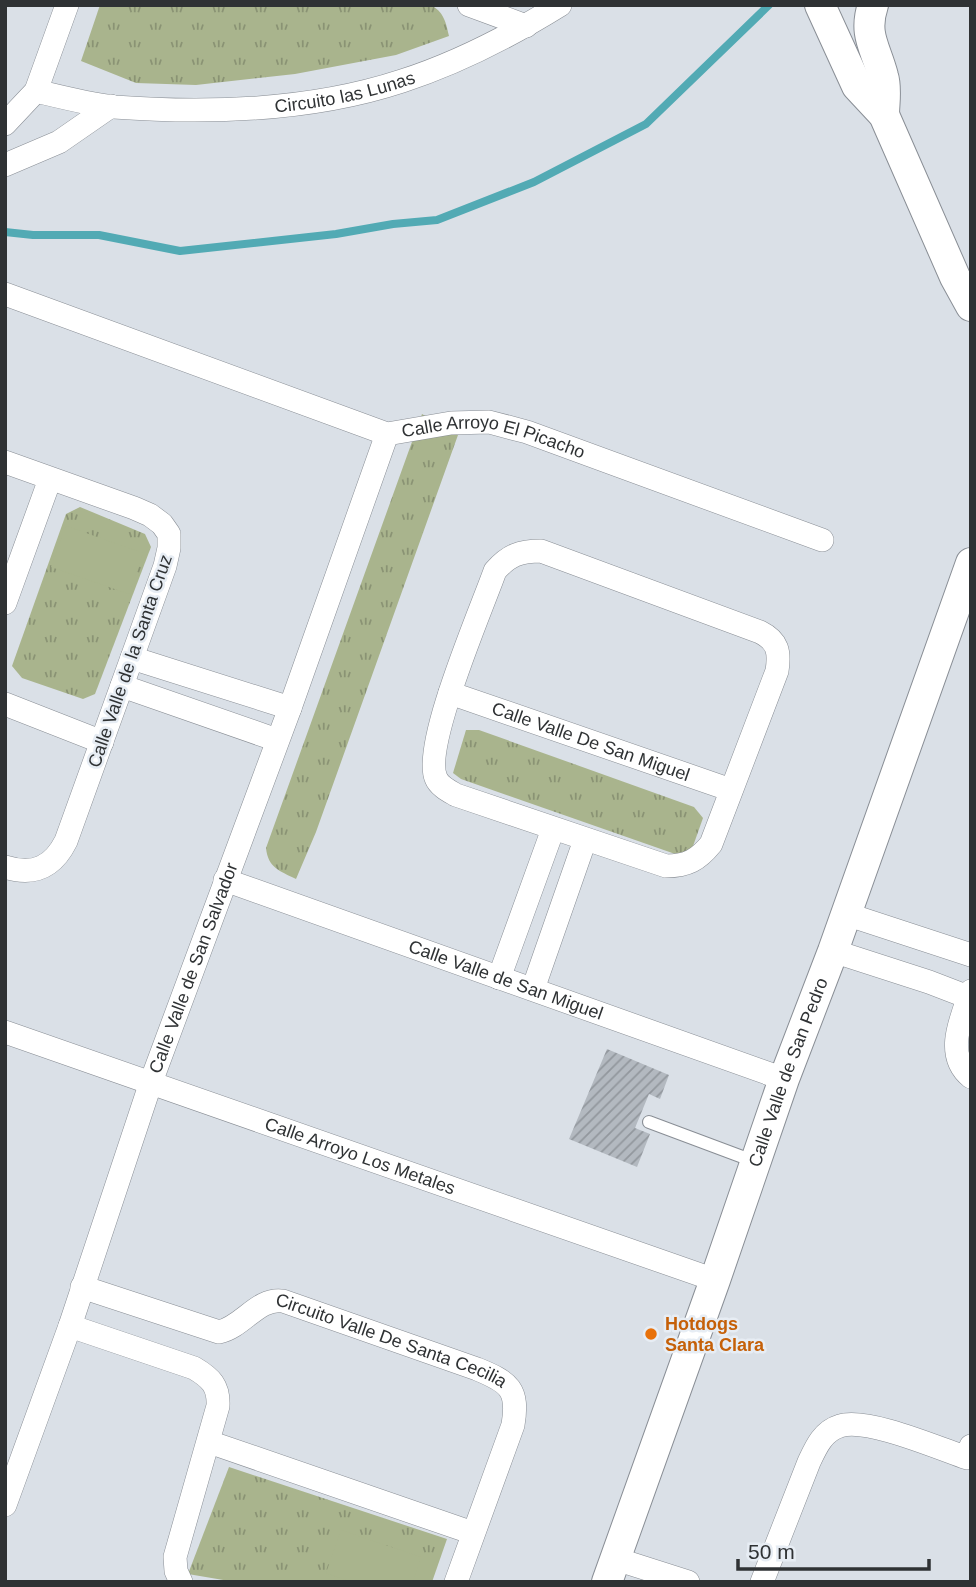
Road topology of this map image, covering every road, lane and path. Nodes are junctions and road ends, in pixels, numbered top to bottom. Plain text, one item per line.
1 (67, 5) edge
2 (469, 5) edge
3 (560, 5) edge
4 (873, 5) edge
5 (820, 6) edge
6 (526, 26) junction
7 (36, 90) junction
8 (111, 106) junction
9 (884, 116) junction
10 (5, 124) edge
11 (5, 165) edge
12 (963, 279) edge
13 (5, 294) edge
14 (971, 306) edge
15 (387, 434) junction
16 (5, 463) edge
17 (50, 479) junction
18 (822, 540) dead end
19 (971, 563) edge
20 (5, 603) edge
21 (132, 658) junction
22 (122, 686) junction
23 (450, 693) junction
24 (5, 704) edge
25 (290, 708) junction
26 (277, 740) junction
27 (103, 742) junction
28 (732, 790) junction
29 (553, 829) junction
30 (585, 840) junction
31 (5, 867) edge
32 (225, 880) junction
33 (846, 914) junction
34 (833, 951) junction
35 (971, 955) edge
36 (499, 978) junction
37 (533, 989) junction
38 (970, 994) edge
39 (5, 1032) edge
40 (971, 1077) edge
41 (784, 1079) junction
42 (151, 1083) junction
43 (649, 1122) dead end
44 (756, 1162) junction
45 (715, 1280) junction
46 (82, 1287) junction
47 (70, 1326) junction
48 (209, 1442) junction
49 (969, 1454) edge
50 (12, 1466) edge
51 (5, 1505) edge
52 (473, 1533) junction
53 (611, 1570) edge
54 (764, 1581) edge
55 (181, 1582) edge
56 (456, 1582) edge
57 (688, 1582) edge

1 - 7 street
2 - 6 street
3 - 6 street, Circuito las Lunas
4 - 9 street
5 - 9 street
6 - 8 street, Circuito las Lunas
7 - 8 street, Circuito las Lunas
7 - 10 street
8 - 11 street
9 - 12 street
12 - 14 street
13 - 15 street, Calle Arroyo El Picacho
15 - 18 street, Calle Arroyo El Picacho
15 - 25 street, Calle Valle de San Salvador
16 - 17 street, Calle Valle de la Santa Cruz
17 - 20 street
17 - 21 street, Calle Valle de la Santa Cruz
19 - 33 street, Calle Valle de San Pedro
21 - 22 street, Calle Valle de la Santa Cruz
21 - 25 street, Calle Valle de la Santa Cruz
22 - 26 street, Calle Valle de la Santa Cruz
22 - 27 street, Calle Valle de la Santa Cruz
23 - 28 street, Calle Valle De San Miguel
23 - 28 street
23 - 29 street
24 - 27 street
25 - 26 street, Calle Valle de San Salvador
26 - 32 street, Calle Valle de San Salvador
27 - 31 street, Calle Valle de la Santa Cruz
28 - 30 street
29 - 30 street
29 - 36 street
30 - 37 street
32 - 36 street, Calle Valle de San Miguel
32 - 42 street, Calle Valle de San Salvador
33 - 34 street, Calle Valle de San Pedro
33 - 35 street
34 - 38 street
34 - 41 street, Calle Valle de San Pedro
36 - 37 street, Calle Valle de San Miguel
37 - 41 street, Calle Valle de San Miguel
38 - 40 street
39 - 42 street, Calle Arroyo Los Metales
41 - 44 street, Calle Valle de San Pedro
42 - 45 street, Calle Arroyo Los Metales
42 - 46 street, Calle Valle de San Salvador
43 - 44 lane
44 - 45 street, Calle Valle de San Pedro
45 - 53 street, Calle Valle de San Pedro
46 - 47 street, Calle Valle de San Salvador
46 - 52 street, Circuito Valle De Santa Cecilia
47 - 48 street
47 - 50 street, Calle Valle de San Salvador
48 - 52 street
48 - 55 street
49 - 54 street
50 - 51 street, Calle Valle de San Salvador
52 - 56 street, Circuito Valle De Santa Cecilia
53 - 57 street

